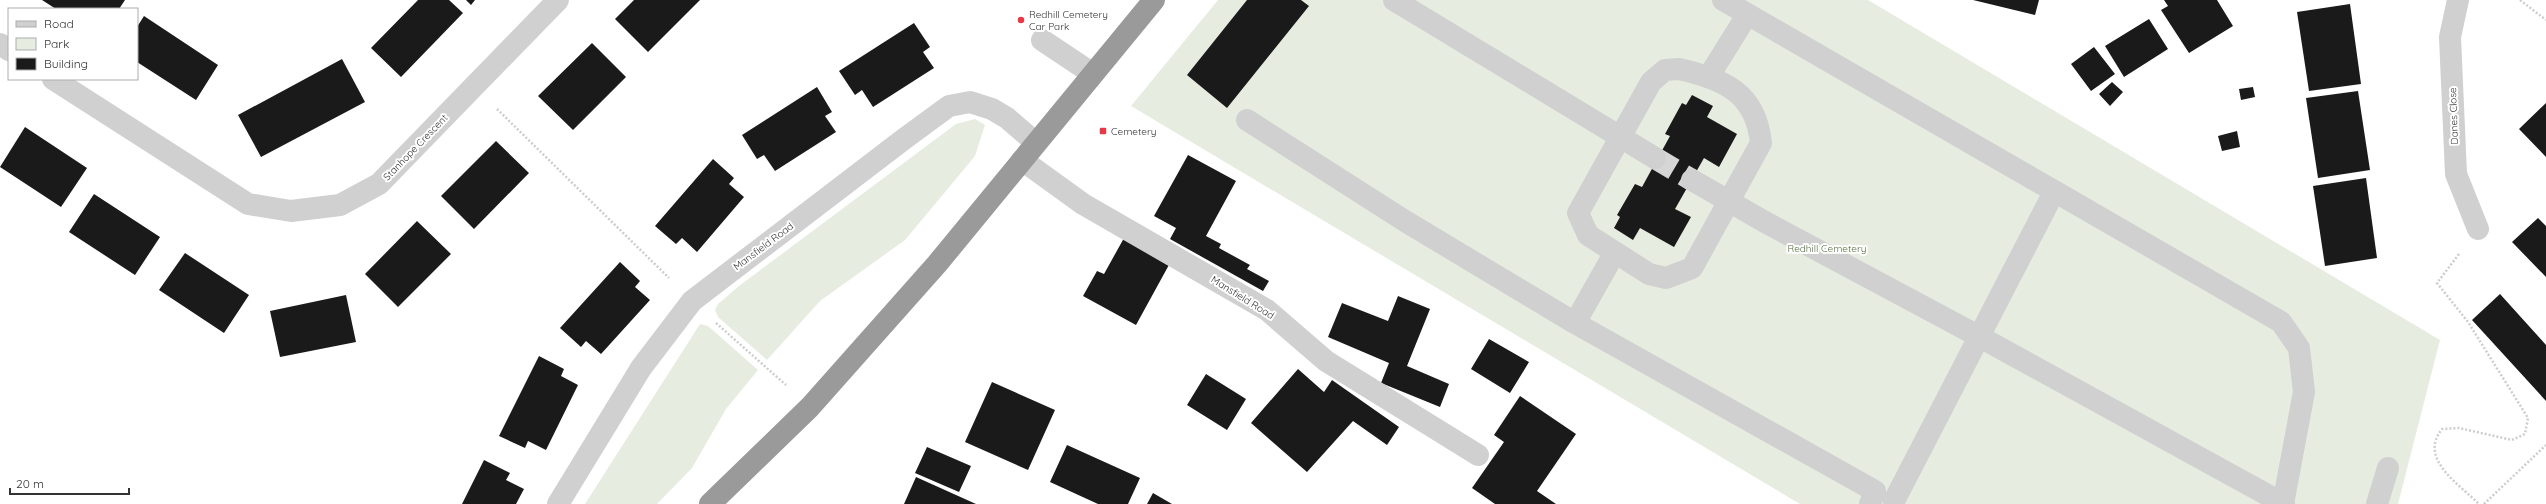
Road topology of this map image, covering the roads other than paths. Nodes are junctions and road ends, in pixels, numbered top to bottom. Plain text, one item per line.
1 (558, 0) edge
2 (1154, 0) edge
3 (1394, 0) edge
4 (1723, 0) edge
5 (2458, 0) edge
6 (1747, 15) junction
7 (1042, 40) dead end
8 (1093, 74) junction
9 (1709, 76) junction
10 (55, 80) edge
11 (1247, 120) dead end
12 (1619, 137) junction
13 (1036, 143) junction
14 (1655, 158) tunnel mouth
15 (1022, 160) junction
16 (1692, 180) tunnel mouth
17 (2054, 192) junction
18 (1730, 202) junction
19 (2478, 229) road end
20 (1615, 252) junction
21 (1575, 323) junction
22 (1980, 337) junction
23 (1478, 455) dead end
24 (2388, 468) dead end
25 (1872, 498) edge
26 (1897, 503) edge
27 (558, 504) edge
28 (710, 504) edge
29 (2284, 504) edge
30 (2377, 504) edge

1 - 10 street, Stanhope Crescent
2 - 8 highway
3 - 12 street
4 - 6 street
5 - 19 street, Danes Close
6 - 9 street
6 - 17 street
7 - 8 street
8 - 13 highway
9 - 12 street
9 - 18 street
11 - 21 street
12 - 14 street
12 - 20 street
13 - 15 highway
13 - 27 street, Mansfield Road
15 - 23 street, Mansfield Road
15 - 28 highway
16 - 18 street
17 - 22 street
17 - 29 street
18 - 20 street
18 - 22 street
20 - 21 street
21 - 25 street
22 - 26 street
22 - 29 street
24 - 30 street
25 - 26 street

